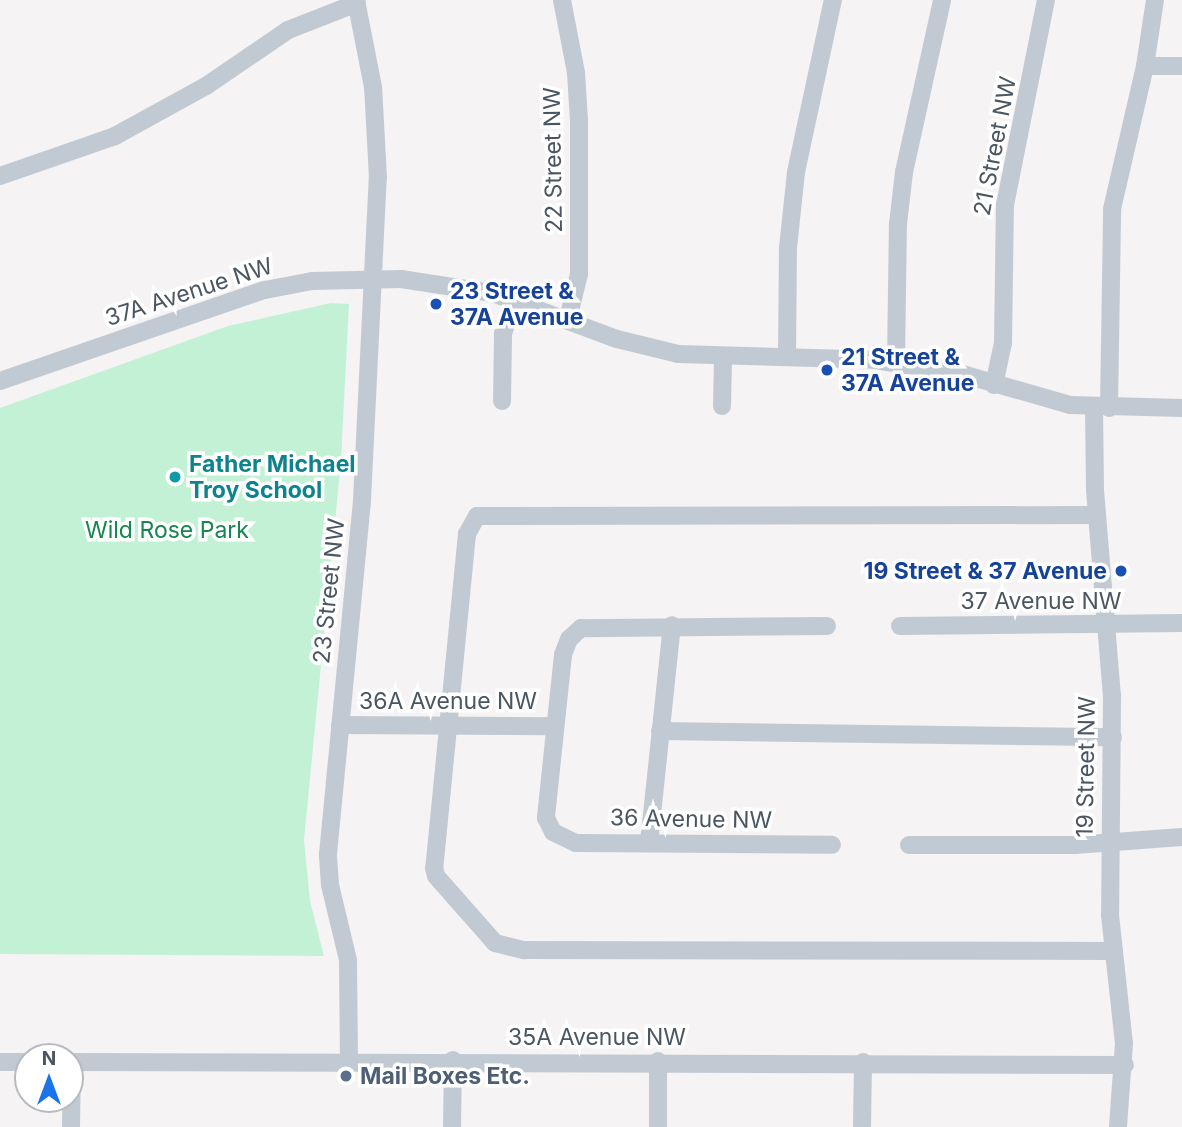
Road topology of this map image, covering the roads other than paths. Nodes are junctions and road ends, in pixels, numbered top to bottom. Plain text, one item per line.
1 (562, 0) edge
2 (833, 0) edge
3 (942, 0) edge
4 (1046, 0) edge
5 (1155, 0) edge
6 (357, 2) edge
7 (1145, 66) junction
8 (1182, 66) edge
9 (0, 176) edge
10 (374, 278) junction
11 (513, 299) junction
12 (568, 319) junction
13 (723, 357) junction
14 (787, 357) junction
15 (896, 362) junction
16 (0, 381) edge
17 (994, 384) junction
18 (502, 401) dead end
19 (723, 405) dead end
20 (1101, 407) junction
21 (1182, 408) edge
22 (1096, 515) junction
23 (1182, 623) edge
24 (672, 625) junction
25 (827, 626) dead end
26 (900, 626) dead end
27 (1109, 626) junction
28 (340, 725) junction
29 (449, 726) junction
30 (555, 726) junction
31 (660, 731) junction
32 (1113, 737) junction
33 (1182, 838) edge
34 (649, 843) junction
35 (1109, 844) junction
36 (832, 845) dead end
37 (909, 845) dead end
38 (1114, 951) junction
39 (349, 1060) junction
40 (453, 1060) junction
41 (659, 1061) junction
42 (84, 1062) edge
43 (863, 1062) junction
44 (1125, 1065) junction
45 (452, 1127) edge
46 (658, 1127) edge
47 (862, 1127) edge
48 (1118, 1127) edge

1 - 12 street, 22 Street NW
2 - 14 street
3 - 15 street
4 - 17 street, 21 Street NW
5 - 7 street, 19 Street NW
6 - 9 street
6 - 10 street, 23 Street NW
7 - 8 street
7 - 20 street, 19 Street NW
10 - 11 street, 37A Avenue NW
10 - 16 street, 37A Avenue NW
10 - 28 street, 23 Street NW
11 - 12 street, 37A Avenue NW
11 - 18 street
12 - 13 street, 37A Avenue NW
13 - 14 street, 37A Avenue NW
13 - 19 street
14 - 15 street, 37A Avenue NW
15 - 17 street, 37A Avenue NW
17 - 20 street, 37A Avenue NW
20 - 21 street, 37A Avenue NW
20 - 22 street, 19 Street NW
22 - 27 street, 19 Street NW
22 - 29 street
23 - 27 street, 37 Avenue NW
24 - 25 street
24 - 30 street
24 - 31 street
26 - 27 street, 37 Avenue NW
27 - 32 street, 19 Street NW
28 - 29 street, 36A Avenue NW
28 - 39 street, 23 Street NW
29 - 30 street, 36A Avenue NW
29 - 38 street
30 - 34 street, 36 Avenue NW
31 - 32 street
31 - 34 street
32 - 35 street, 19 Street NW
33 - 35 street
34 - 36 street, 36 Avenue NW
35 - 37 street
35 - 38 street, 19 Street NW
38 - 44 street, 19 Street NW
39 - 40 street, 35A Avenue NW
39 - 42 street, 35A Avenue NW
40 - 41 street, 35A Avenue NW
40 - 45 street
41 - 43 street, 35A Avenue NW
41 - 46 street
43 - 44 street, 35A Avenue NW
43 - 47 street
44 - 48 street, 19 Street NW

